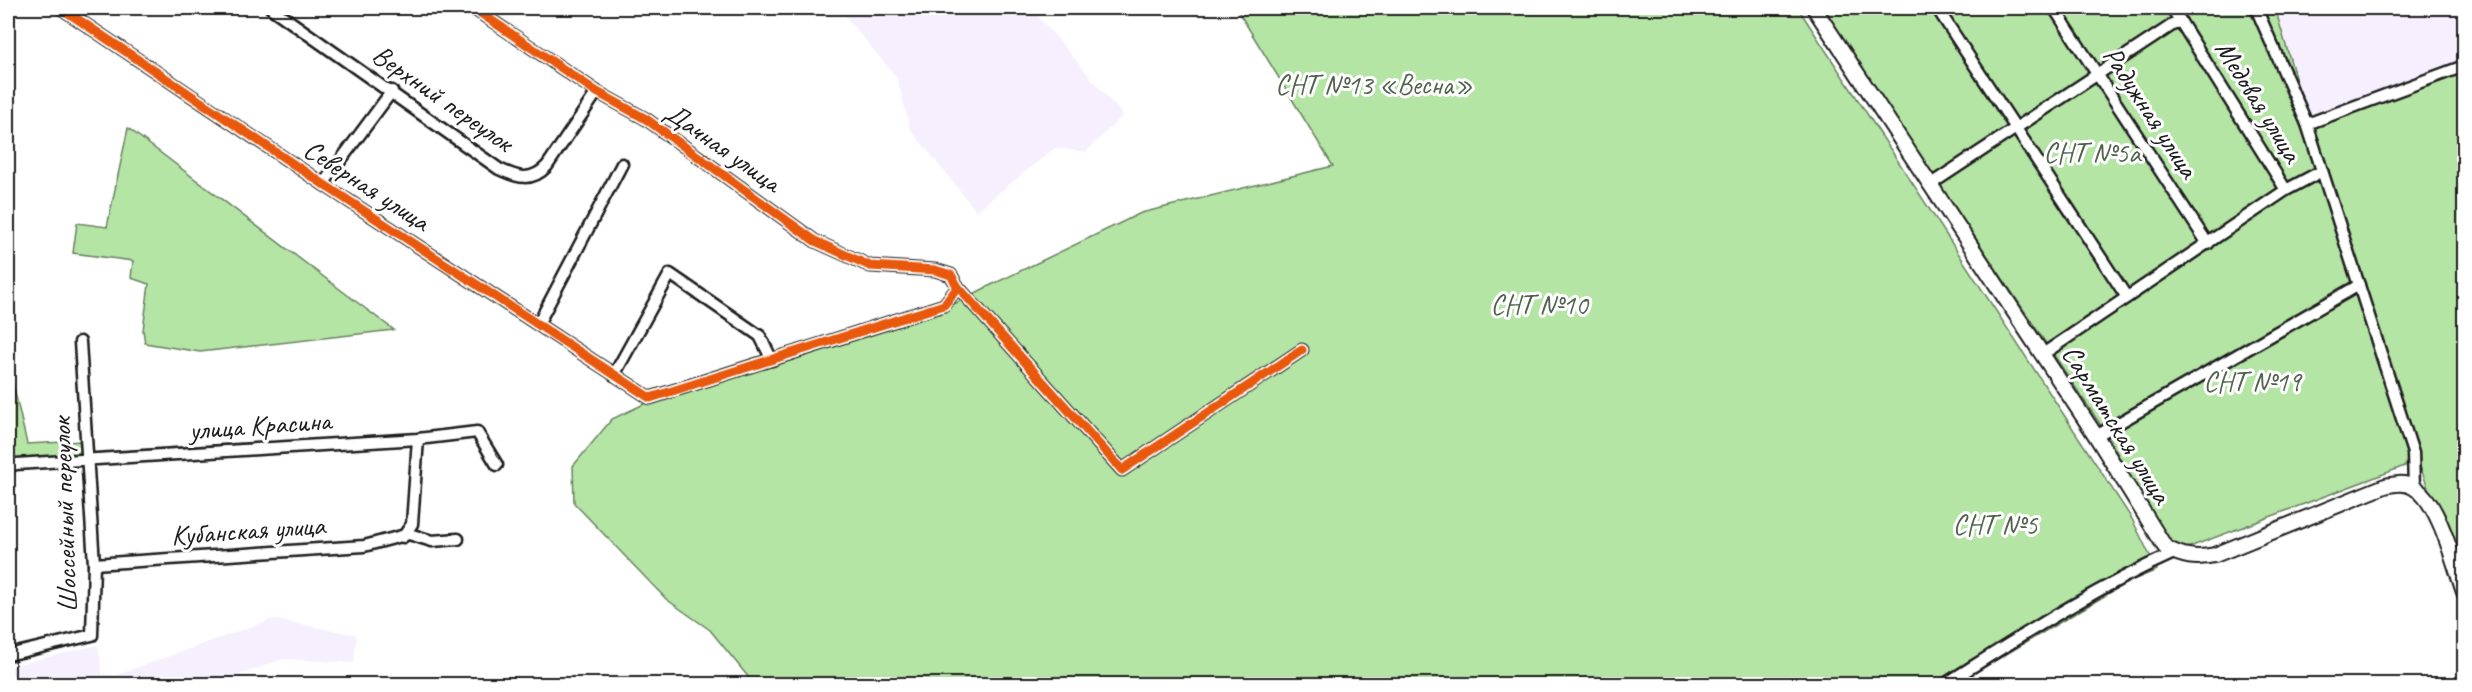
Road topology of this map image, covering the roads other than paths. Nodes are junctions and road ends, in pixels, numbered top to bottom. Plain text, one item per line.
1 (61, 8) edge
2 (271, 8) edge
3 (473, 8) edge
4 (1815, 8) edge
5 (1937, 8) edge
6 (2054, 8) edge
7 (2172, 8) edge
8 (2256, 8) edge
9 (2180, 20) junction
10 (2464, 66) edge
11 (2097, 74) junction
12 (393, 92) junction
13 (597, 92) junction
14 (2307, 124) junction
15 (2016, 128) junction
16 (622, 164) dead end
17 (2322, 171) junction
18 (323, 184) junction
19 (1931, 184) junction
20 (2286, 190) junction
21 (2208, 244) junction
22 (2359, 285) junction
23 (958, 287) junction
24 (2126, 296) junction
25 (538, 324) junction
26 (80, 342) dead end
27 (1302, 350) dead end
28 (2043, 354) junction
29 (772, 360) junction
30 (614, 375) junction
31 (2096, 435) junction
32 (418, 439) junction
33 (87, 460) junction
34 (497, 465) dead end
35 (8, 467) edge
36 (2414, 487) junction
37 (403, 537) junction
38 (458, 539) dead end
39 (2174, 552) junction
40 (94, 564) junction
41 (2464, 592) edge
42 (8, 656) edge
43 (1945, 684) edge

1 - 18 street, Северная улица
2 - 12 street, Верхний переулок
3 - 13 street, Дачная улица
4 - 19 main road, Сарматская улица
5 - 15 street
6 - 11 street, Радужная улица
7 - 9 street, Медовая улица
8 - 14 street
9 - 11 street
9 - 20 street, Медовая улица
10 - 14 street
11 - 15 street
11 - 21 street, Радужная улица
12 - 13 street, Верхний переулок
12 - 18 street
13 - 23 street, Дачная улица
14 - 17 street
15 - 19 street
15 - 24 street
16 - 25 street
17 - 20 street
17 - 22 street
18 - 25 street, Северная улица
19 - 28 main road, Сарматская улица
20 - 21 street
21 - 24 street
22 - 31 street
22 - 36 street
23 - 27 street
23 - 29 street
24 - 28 street
25 - 30 street, Северная улица
26 - 33 street, Шоссейный переулок
28 - 31 main road, Сарматская улица
29 - 30 street, Северная улица
29 - 30 street
31 - 39 main road, Сарматская улица
32 - 33 street, улица Красина
32 - 34 street, улица Красина
32 - 37 street
33 - 35 street, улица Красина
33 - 40 street, Шоссейный переулок
36 - 39 main road
36 - 41 main road
37 - 38 street
37 - 40 street, Кубанская улица
39 - 43 street
40 - 42 street, Шоссейный переулок

